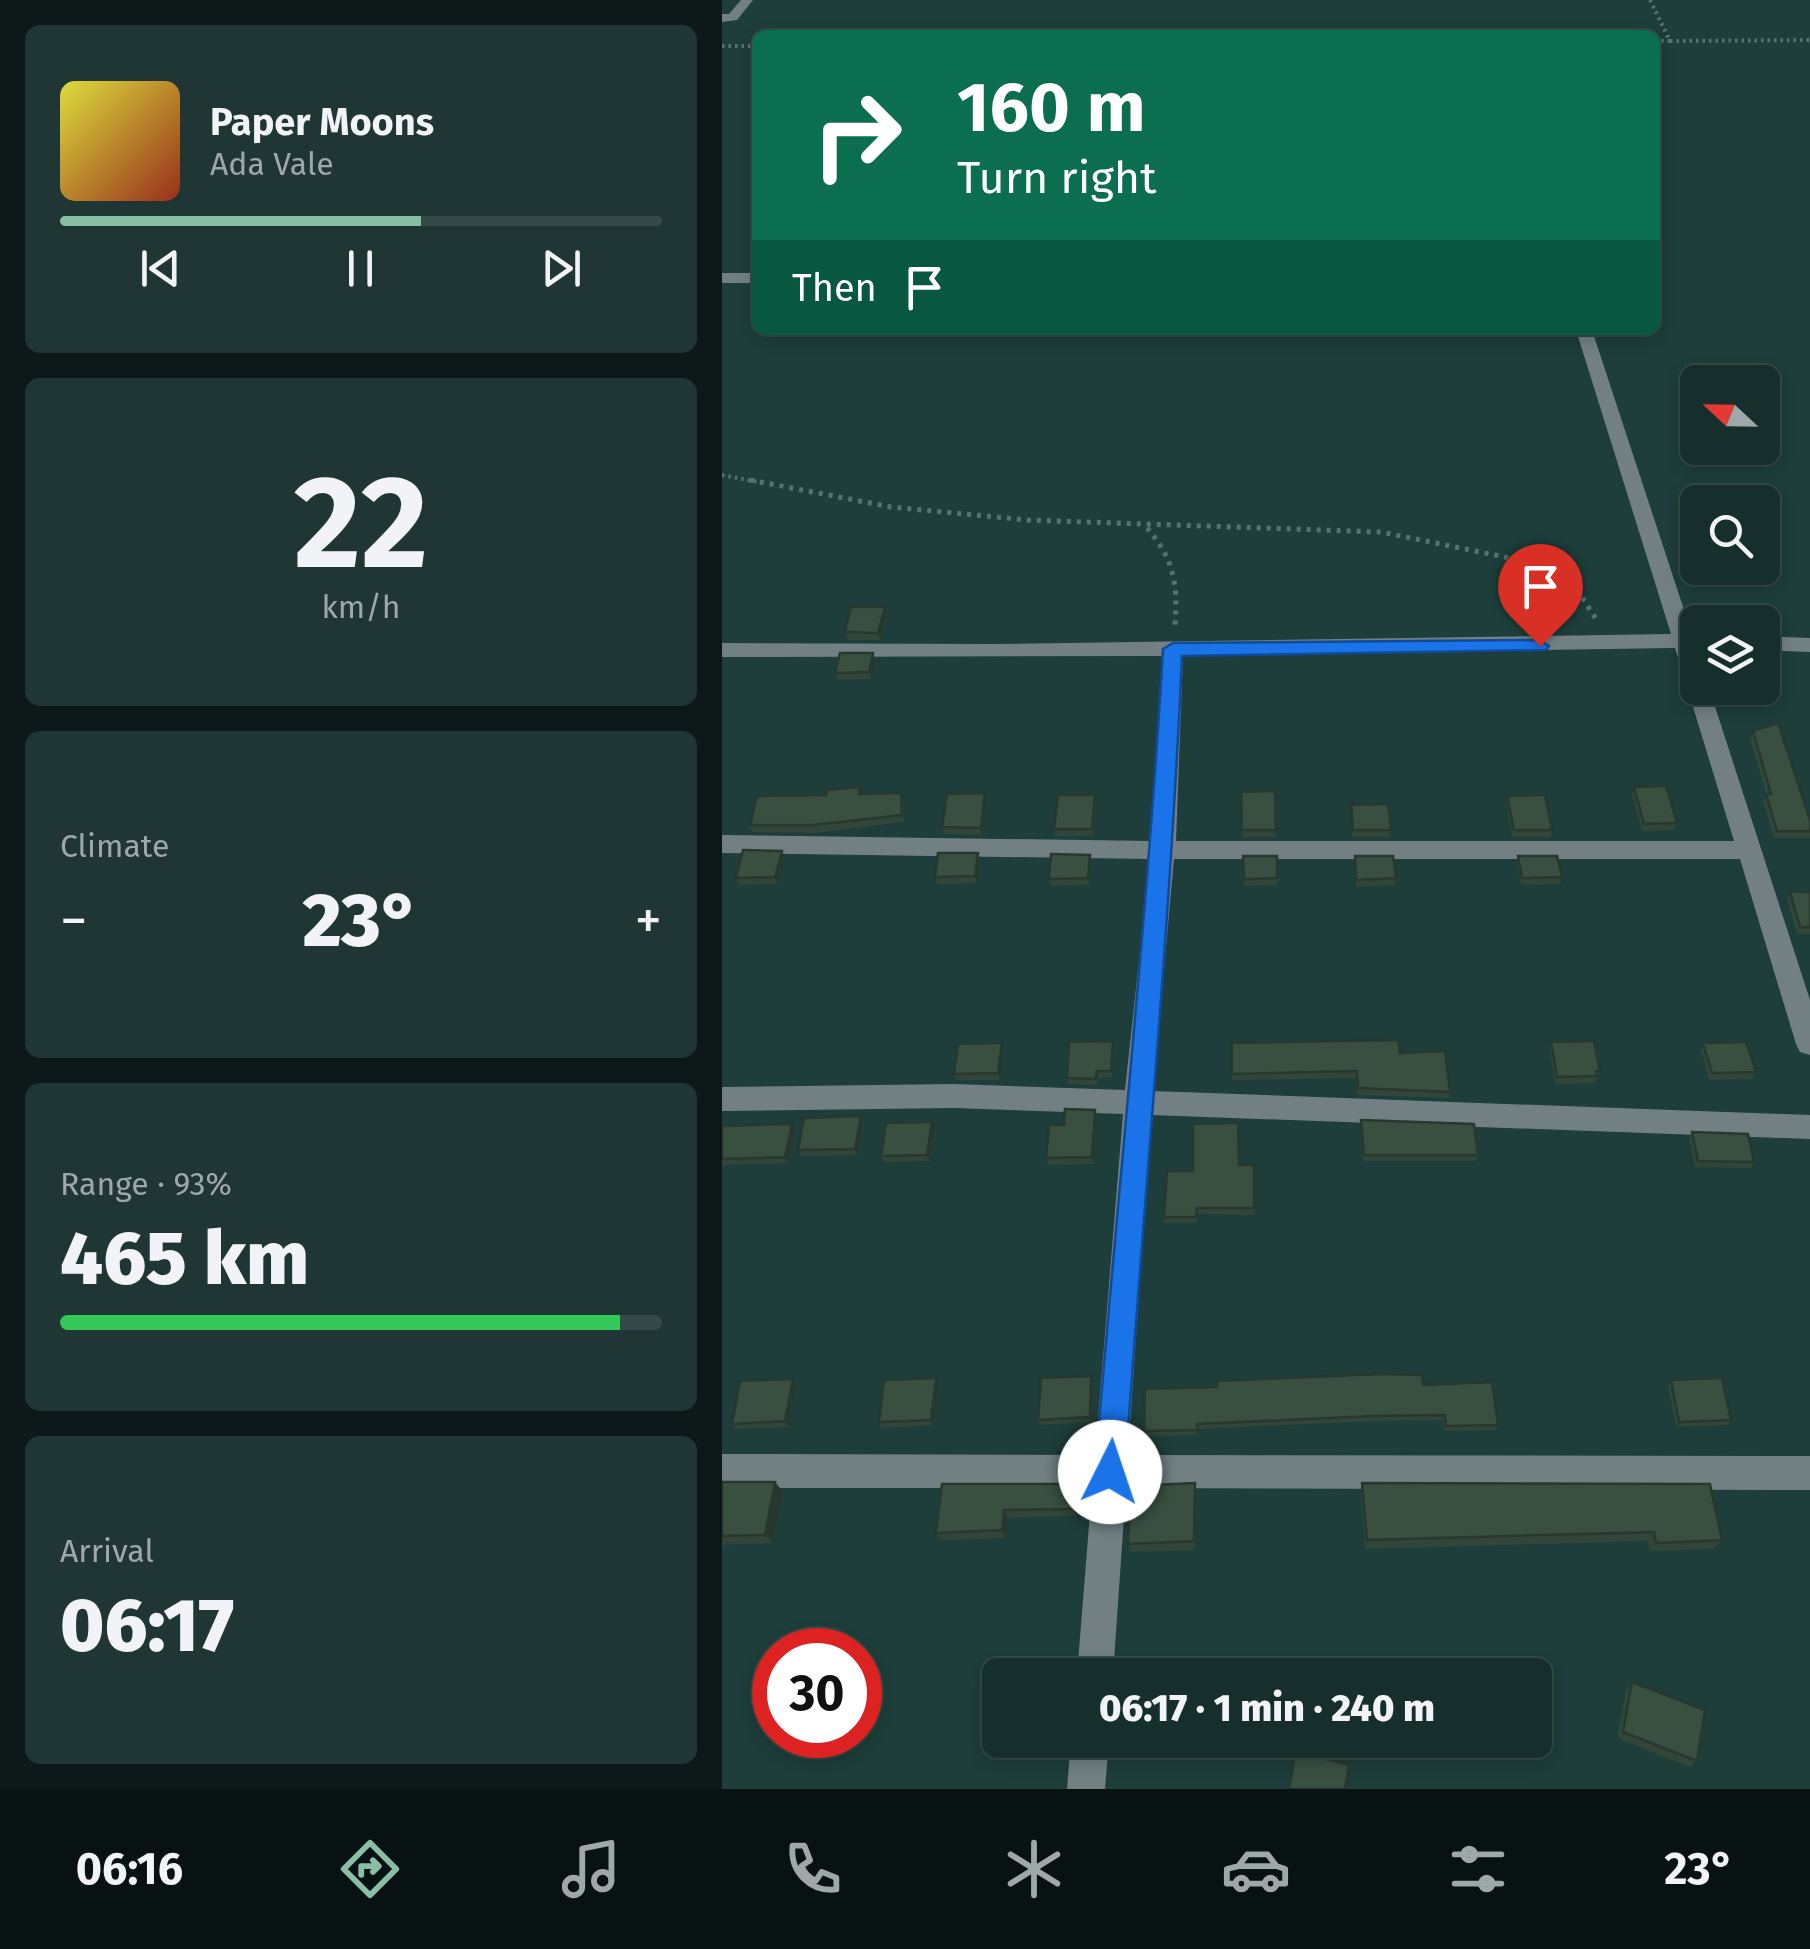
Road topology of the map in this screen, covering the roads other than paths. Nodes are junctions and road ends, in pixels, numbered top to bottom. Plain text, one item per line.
1 (748, 0) edge
2 (722, 18) edge
3 (722, 278) edge
4 (752, 278) edge
5 (1586, 335) edge
6 (1680, 609) edge
7 (1680, 642) edge
8 (1780, 644) edge
9 (1810, 645) edge
10 (1173, 649) junction
11 (722, 650) edge
12 (1704, 705) edge
13 (722, 844) edge
14 (1162, 850) junction
15 (1746, 850) junction
16 (1810, 1044) edge
17 (722, 1099) edge
18 (1138, 1102) junction
19 (1810, 1127) edge
20 (722, 1472) edge
21 (1110, 1472) junction
22 (1810, 1474) edge
23 (1095, 1658) edge
24 (1089, 1758) edge
25 (1086, 1789) edge

1 - 2 street
3 - 4 street
5 - 6 street
7 - 10 street
8 - 9 street
10 - 11 street
10 - 14 street
12 - 15 street
13 - 14 street
14 - 15 street
14 - 18 street
15 - 16 street
17 - 18 street
18 - 19 street
18 - 21 street
20 - 21 street
21 - 22 street
21 - 23 street
24 - 25 street

